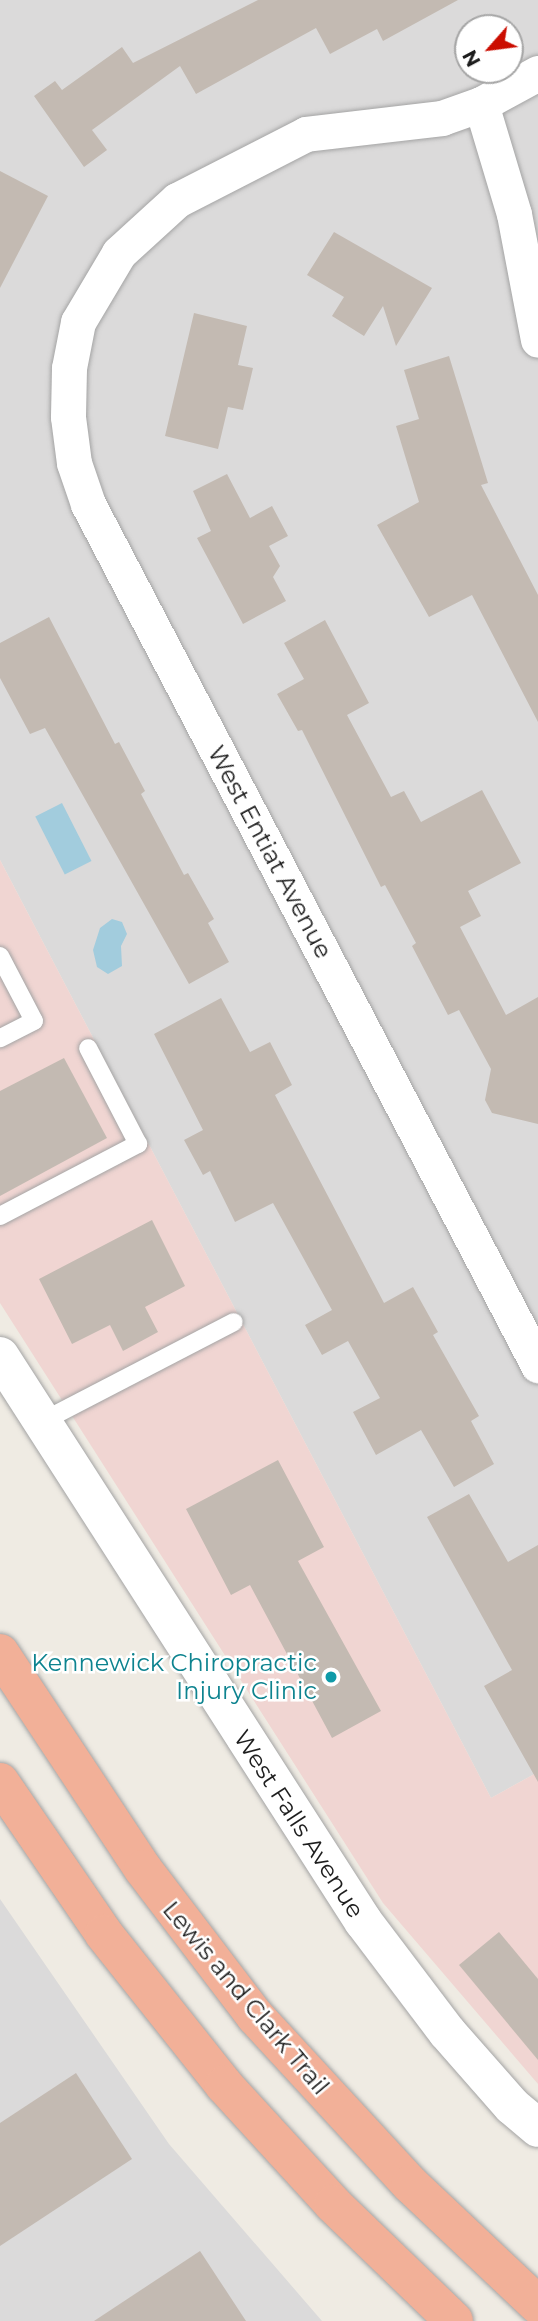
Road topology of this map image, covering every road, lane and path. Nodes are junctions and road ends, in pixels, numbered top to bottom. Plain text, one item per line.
1 (538, 73) edge
2 (481, 104) junction
3 (538, 340) edge
4 (0, 956) edge
5 (0, 1038) edge
6 (88, 1048) dead end
7 (0, 1216) edge
8 (234, 1322) dead end
9 (0, 1356) edge
10 (538, 1365) edge
11 (41, 1422) junction
12 (0, 1653) edge
13 (0, 1782) edge
14 (538, 2128) edge
15 (538, 2305) edge
16 (454, 2321) edge

1 - 2 street, West Entiat Avenue
2 - 3 street
2 - 10 street, West Entiat Avenue
4 - 5 lane
6 - 7 lane
8 - 11 lane
9 - 11 street, West Falls Avenue
11 - 14 street, West Falls Avenue
12 - 15 highway, Lewis and Clark Trail
13 - 16 highway

